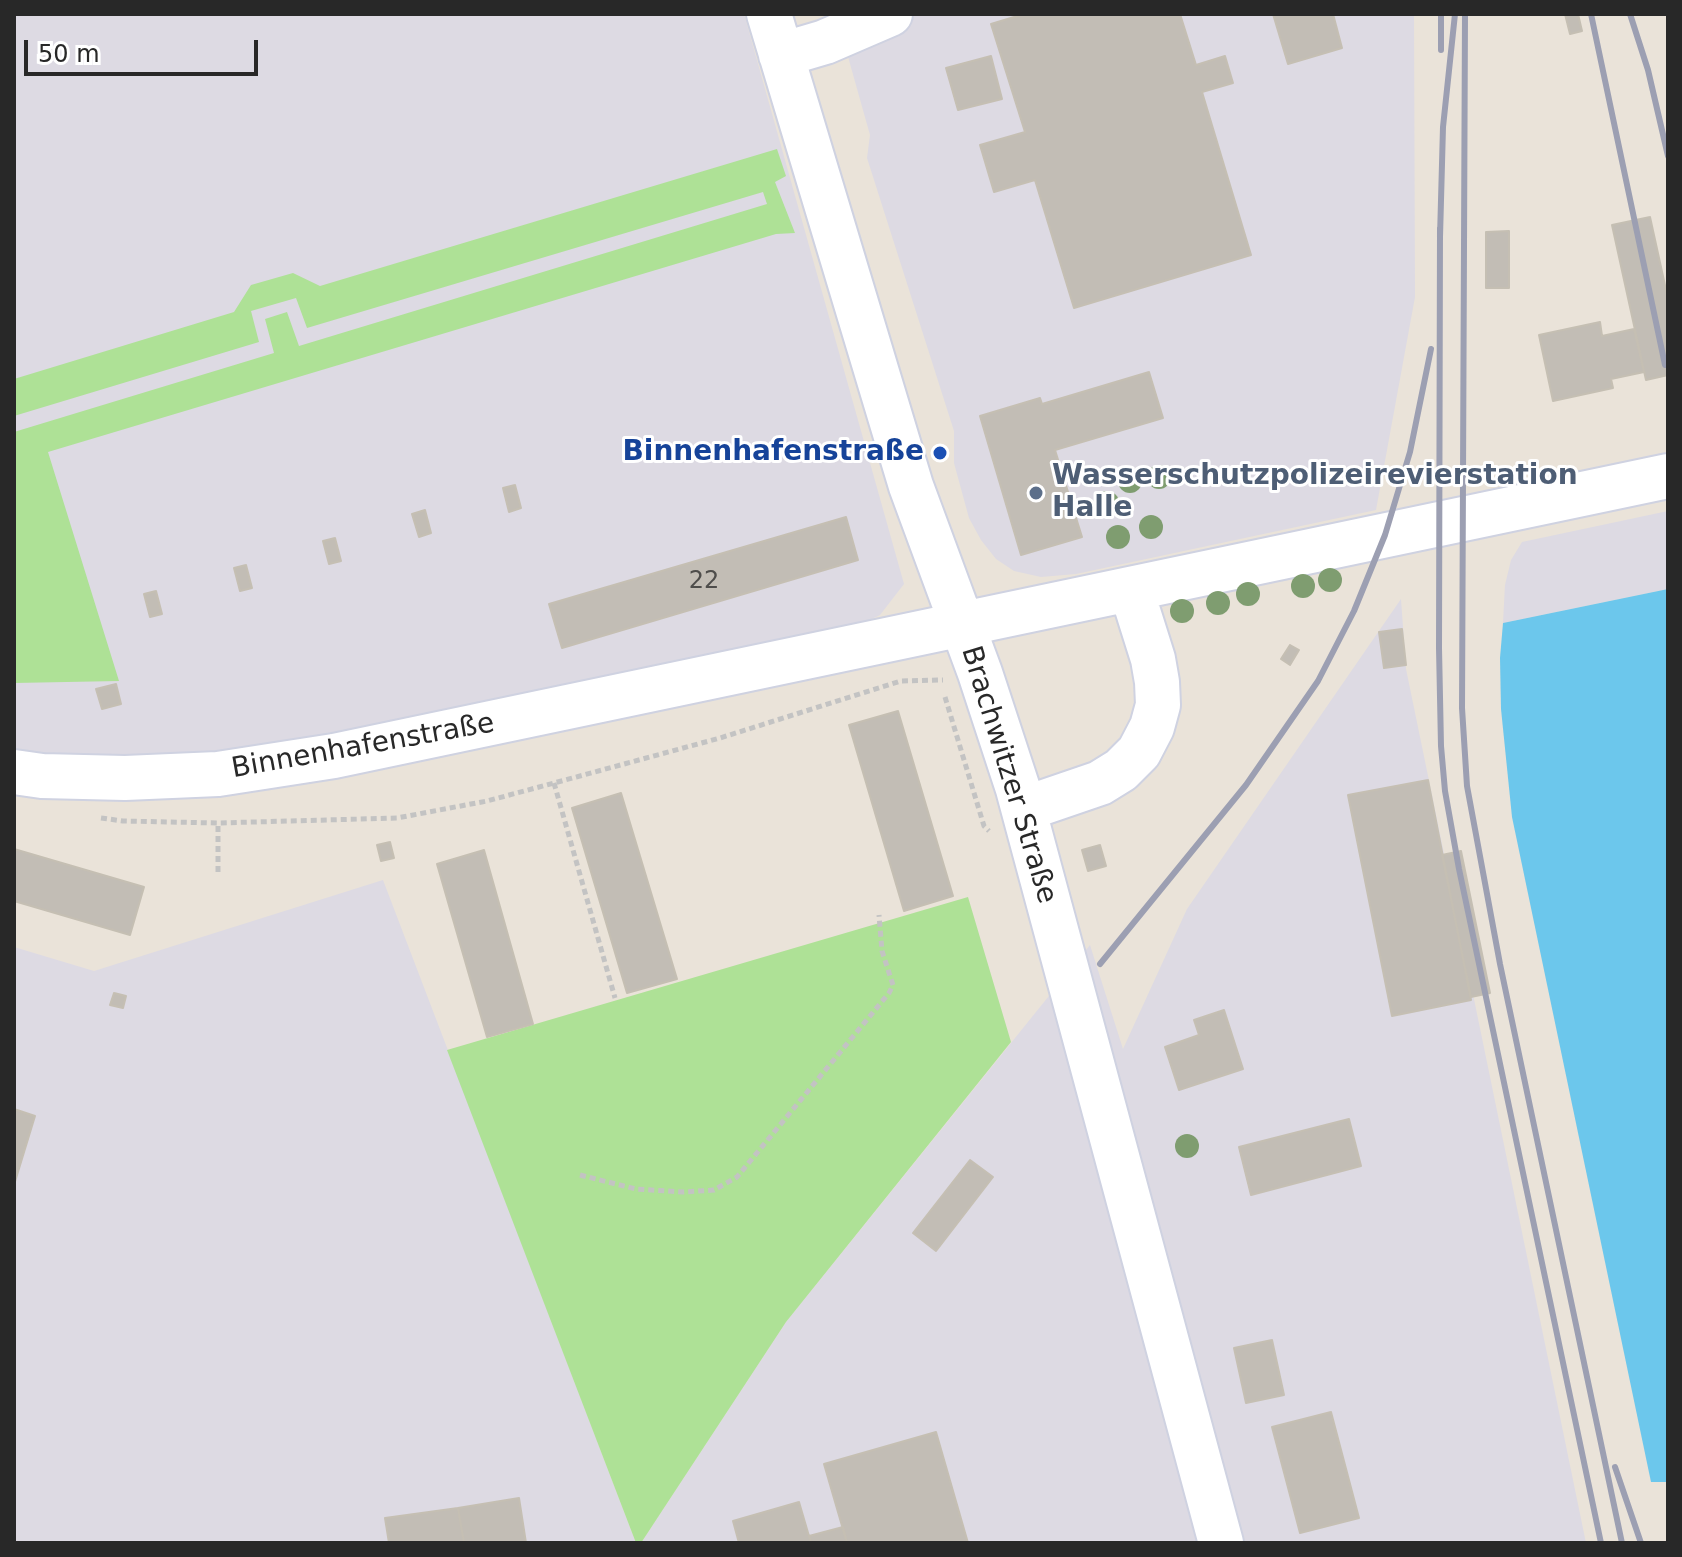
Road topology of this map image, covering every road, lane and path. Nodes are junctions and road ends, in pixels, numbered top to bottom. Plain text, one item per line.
1 (890, 14) edge
2 (775, 34) edge
3 (1668, 476) edge
4 (1131, 589) junction
5 (961, 625) junction
6 (980, 673) junction
7 (14, 772) edge
8 (554, 783) junction
9 (1024, 809) junction
10 (92, 817) dead end
11 (218, 823) junction
12 (218, 872) dead end
13 (879, 915) dead end
14 (615, 998) dead end
15 (580, 1175) dead end
16 (1221, 1543) edge

1 - 2 street
2 - 5 street, Brachwitzer Straße
3 - 4 street, Binnenhafenstraße
4 - 5 street, Binnenhafenstraße
4 - 9 street
5 - 6 street, Brachwitzer Straße
5 - 7 street, Binnenhafenstraße
6 - 8 path
6 - 9 street, Brachwitzer Straße
8 - 11 path
8 - 14 path
9 - 16 street, Brachwitzer Straße
10 - 11 path
11 - 12 path
13 - 15 path

